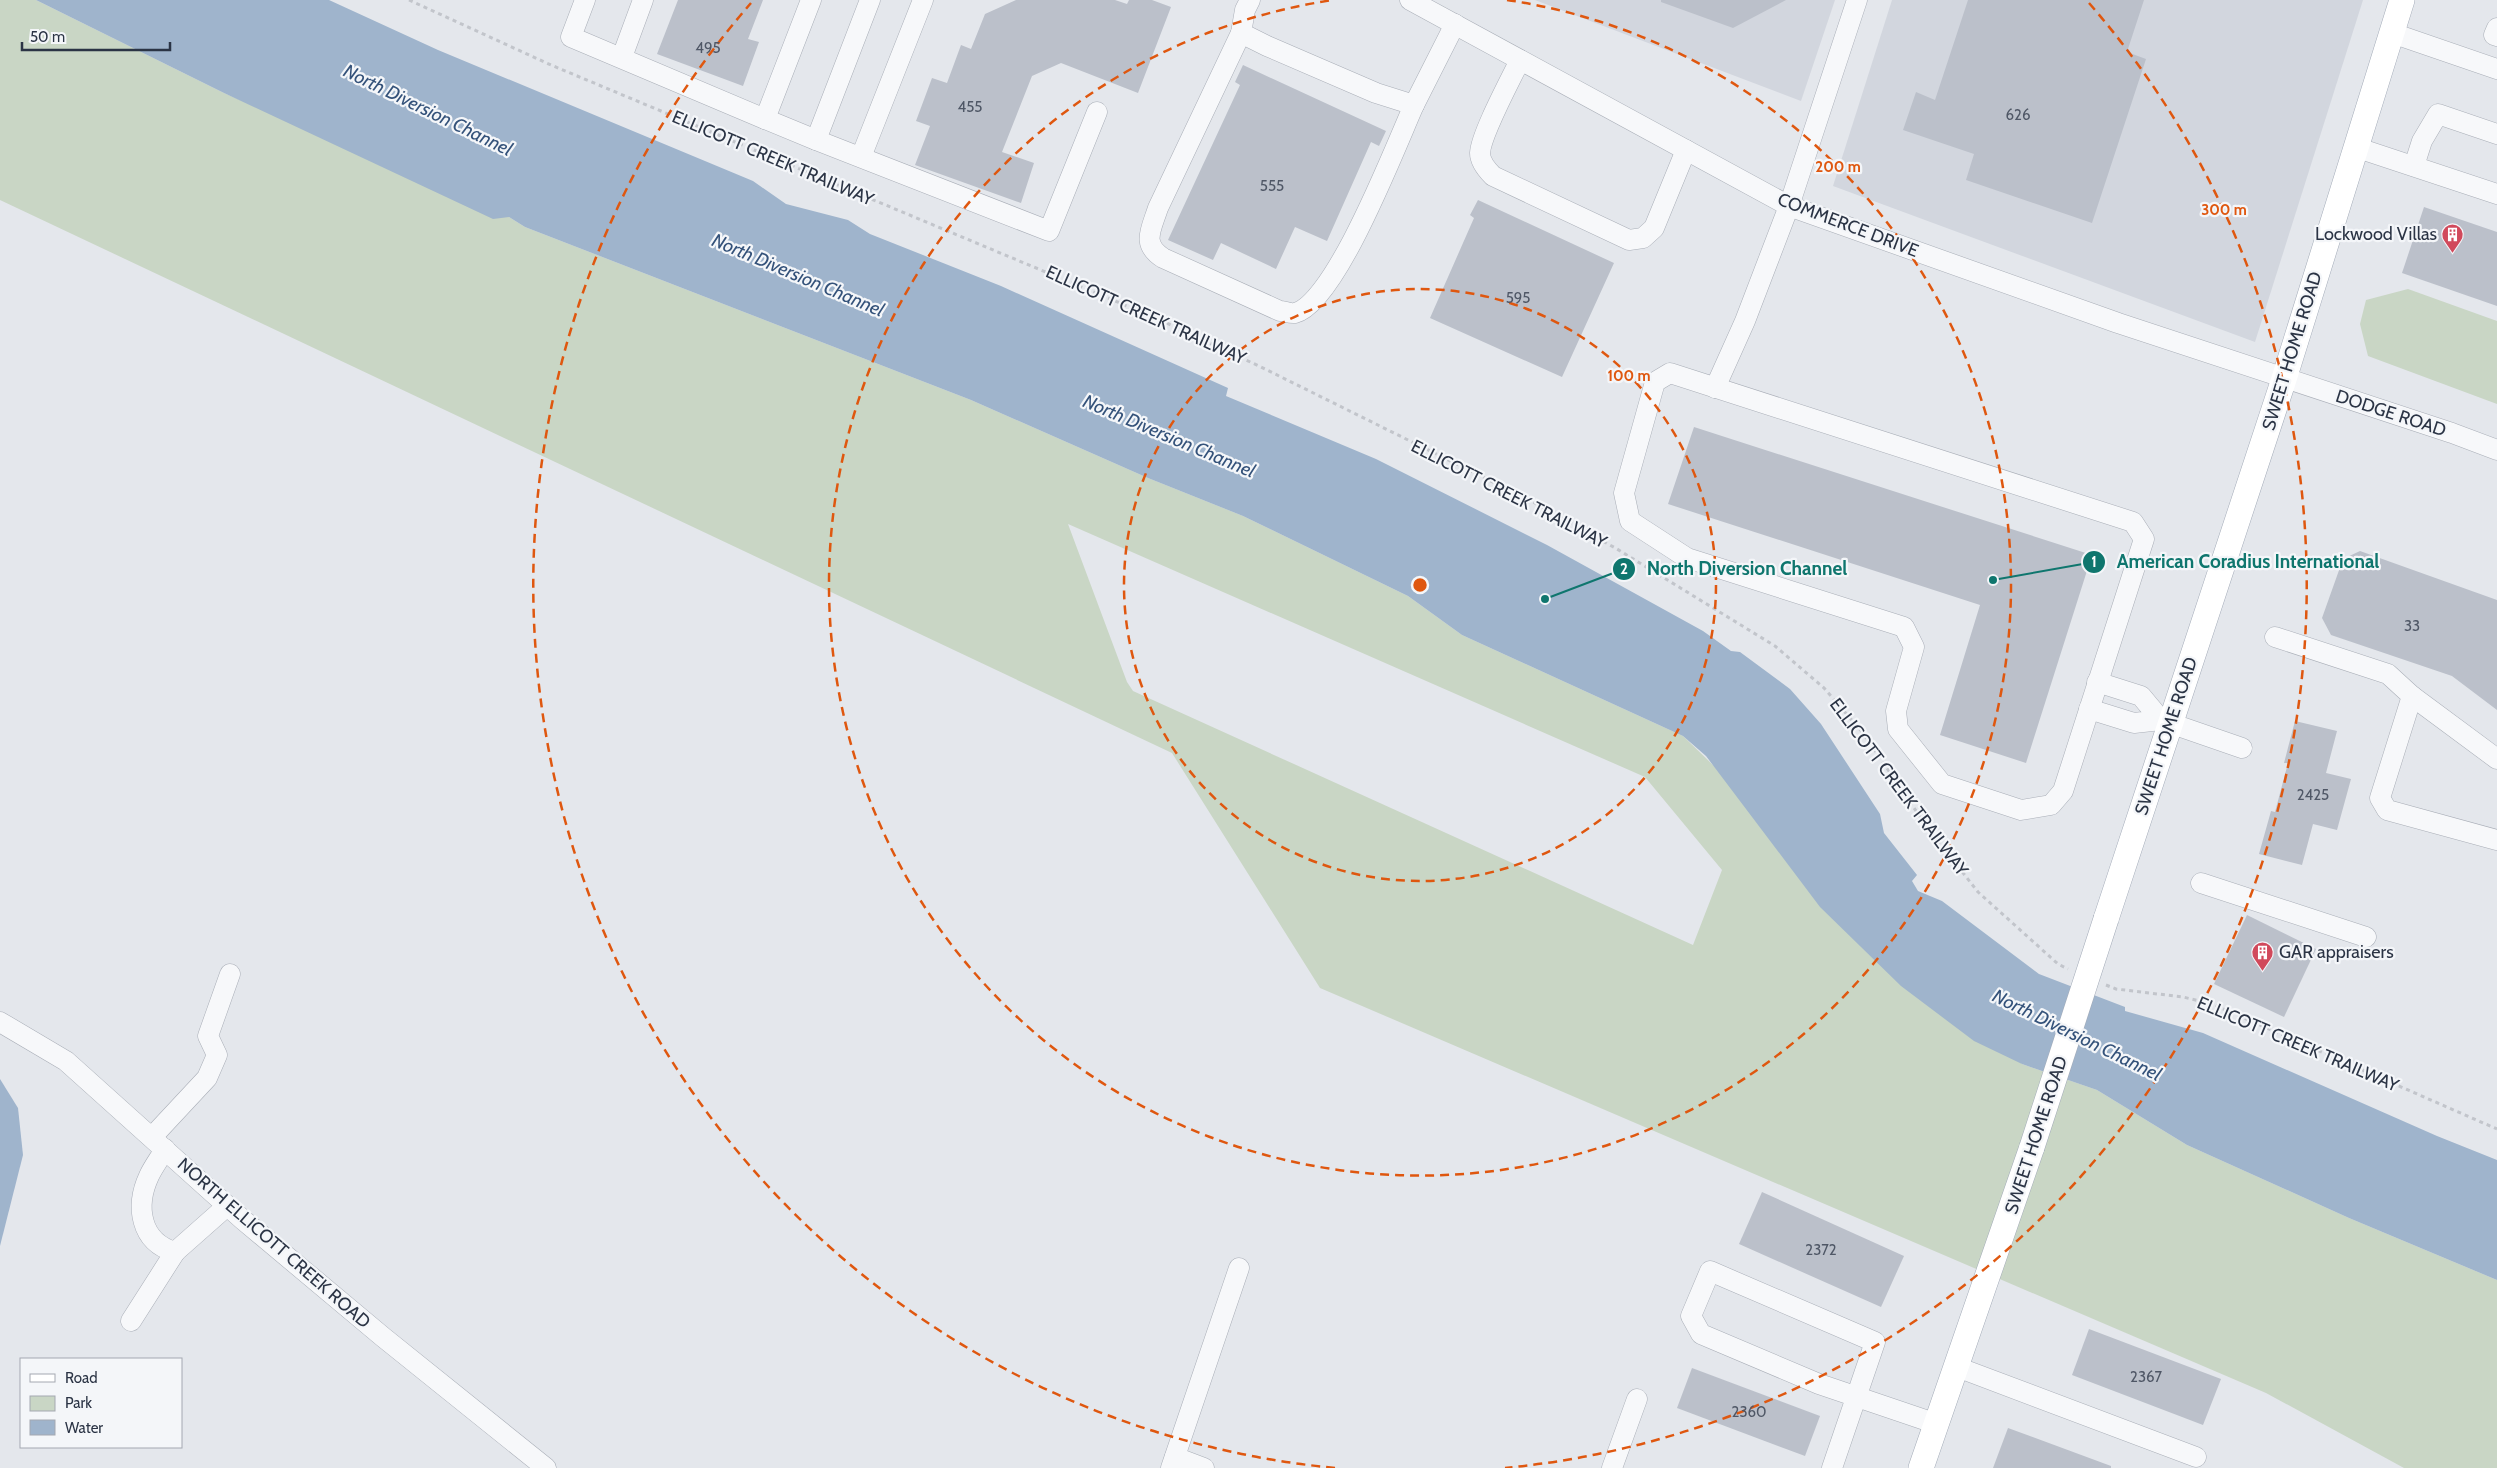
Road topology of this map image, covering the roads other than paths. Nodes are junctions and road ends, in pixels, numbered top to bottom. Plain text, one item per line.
1 (585, 0) edge
2 (643, 0) edge
3 (811, 0) edge
4 (870, 0) edge
5 (923, 0) edge
6 (1250, 0) edge
7 (1410, 0) edge
8 (1857, 0) edge
9 (2402, 0) edge
10 (1454, 24) junction
11 (2497, 28) edge
12 (1241, 33) junction
13 (2392, 33) junction
14 (2497, 36) edge
15 (622, 57) junction
16 (1520, 60) junction
17 (2497, 69) edge
18 (1414, 105) junction
19 (1097, 112) dead end
20 (765, 119) junction
21 (2497, 134) edge
22 (816, 140) junction
23 (2356, 146) junction
24 (1686, 150) junction
25 (861, 157) junction
26 (2414, 166) junction
27 (2497, 194) edge
28 (1789, 206) junction
29 (2284, 379) junction
30 (1715, 388) junction
31 (2497, 450) edge
32 (2275, 637) dead end
33 (2097, 682) junction
34 (2412, 696) junction
35 (2089, 709) junction
36 (2166, 722) junction
37 (2242, 748) dead end
38 (2497, 759) edge
39 (2497, 840) edge
40 (2201, 883) dead end
41 (2366, 937) dead end
42 (230, 974) dead end
43 (0, 1022) edge
44 (159, 1143) junction
45 (227, 1206) junction
46 (175, 1252) junction
47 (1239, 1268) dead end
48 (131, 1321) dead end
49 (1957, 1367) junction
50 (1858, 1397) junction
51 (1637, 1399) dead end
52 (1937, 1424) junction
53 (2196, 1458) dead end
54 (1173, 1462) edge
55 (546, 1468) edge
56 (1204, 1468) edge
57 (1612, 1468) edge
58 (1832, 1468) edge
59 (1921, 1468) edge

1 - 15 street
2 - 15 street
3 - 20 street
4 - 22 street
5 - 25 street
6 - 12 street
7 - 10 street, COMMERCE DRIVE
8 - 28 street
9 - 13 main road, SWEET HOME ROAD
10 - 16 street, COMMERCE DRIVE
10 - 18 street
11 - 14 street
12 - 18 street
12 - 18 street
13 - 17 street
13 - 23 main road, SWEET HOME ROAD
15 - 20 street
16 - 24 street, COMMERCE DRIVE
16 - 24 street
19 - 25 street
20 - 22 street
21 - 26 street
22 - 25 street
23 - 26 street
23 - 29 main road, SWEET HOME ROAD
24 - 28 street, COMMERCE DRIVE
26 - 27 street
28 - 29 street, COMMERCE DRIVE
28 - 30 street
29 - 31 street, DODGE ROAD
29 - 36 main road, SWEET HOME ROAD
30 - 33 street
30 - 35 street
32 - 34 street
33 - 35 street
33 - 36 street
34 - 38 street
34 - 39 street
35 - 36 street
36 - 37 street
36 - 49 main road, SWEET HOME ROAD, bridge
40 - 41 street
42 - 44 street
43 - 44 street, NORTH ELLICOTT CREEK ROAD
44 - 45 street, NORTH ELLICOTT CREEK ROAD
44 - 46 street
45 - 46 street
45 - 55 street, NORTH ELLICOTT CREEK ROAD
46 - 48 street
47 - 54 street
49 - 52 main road, SWEET HOME ROAD
49 - 53 street
50 - 50 street
50 - 52 street
50 - 58 street
51 - 57 street
52 - 59 main road, SWEET HOME ROAD
54 - 56 street

